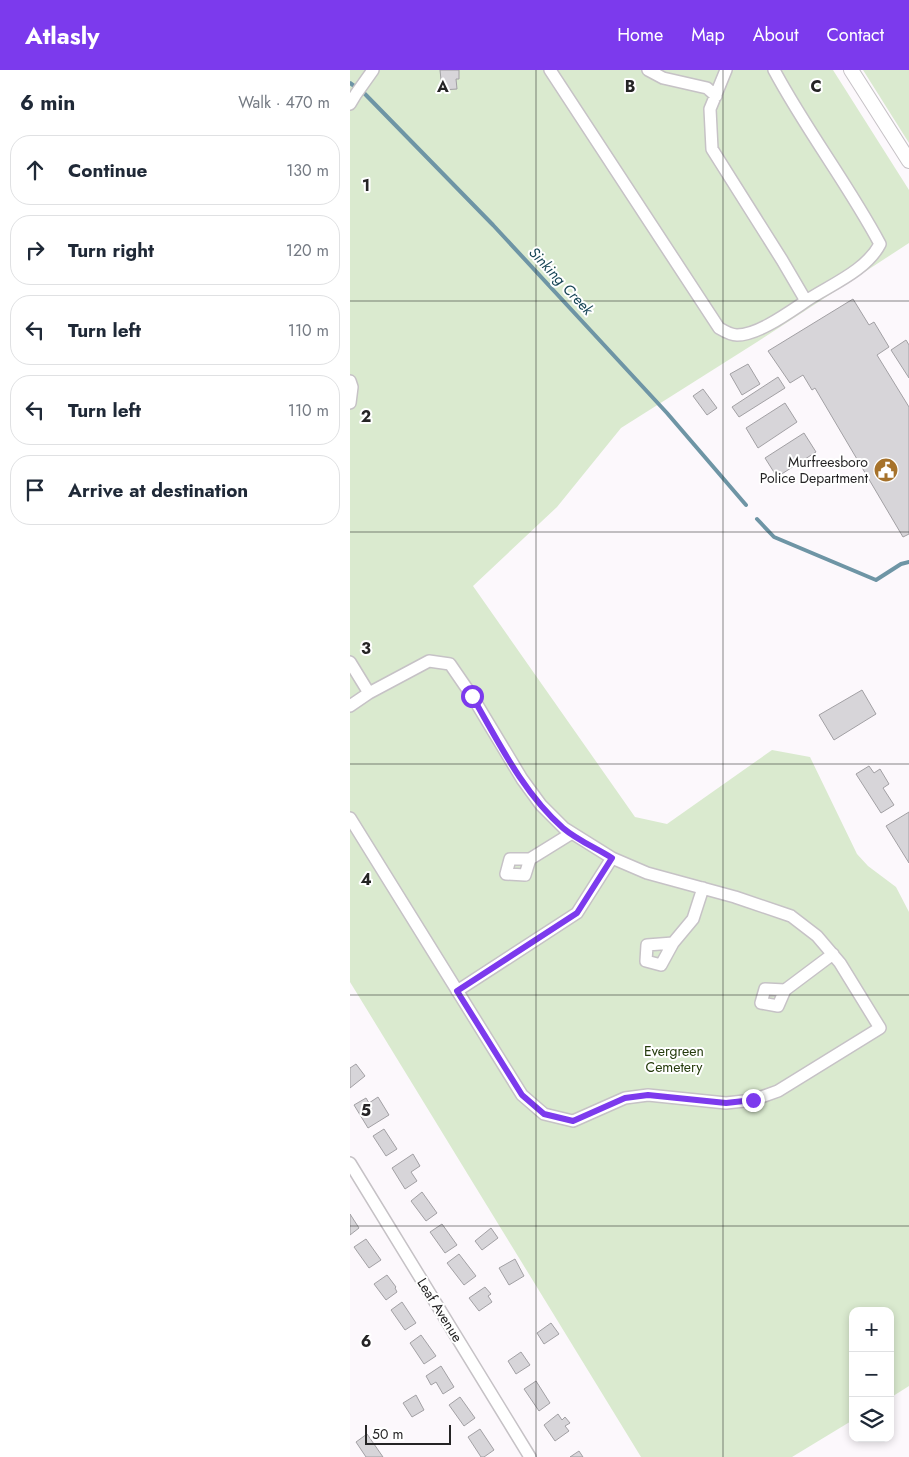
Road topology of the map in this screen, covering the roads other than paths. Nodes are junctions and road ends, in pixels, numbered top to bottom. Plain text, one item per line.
1 (374, 70) edge
2 (550, 70) edge
3 (648, 70) edge
4 (726, 70) edge
5 (774, 70) edge
6 (850, 70) edge
7 (356, 94) edge
8 (716, 96) junction
9 (909, 161) edge
10 (806, 301) junction
11 (350, 381) edge
12 (350, 403) edge
13 (350, 662) edge
14 (369, 693) junction
15 (350, 706) edge
16 (350, 818) edge
17 (572, 833) junction
18 (612, 858) junction
19 (530, 859) dead end
20 (703, 888) junction
21 (672, 943) dead end
22 (833, 954) junction
23 (785, 990) dead end
24 (457, 991) junction
25 (350, 1163) edge
26 (524, 1455) edge

1 - 7 street
2 - 10 street
3 - 8 street
4 - 8 street
5 - 10 street
6 - 9 street
8 - 10 street
11 - 12 street
13 - 14 street
14 - 15 street
14 - 17 street
16 - 24 street
17 - 18 street
17 - 19 street
18 - 20 street
18 - 24 street
20 - 21 street
20 - 22 street
22 - 23 street
22 - 24 street
25 - 26 street, Leaf Avenue

